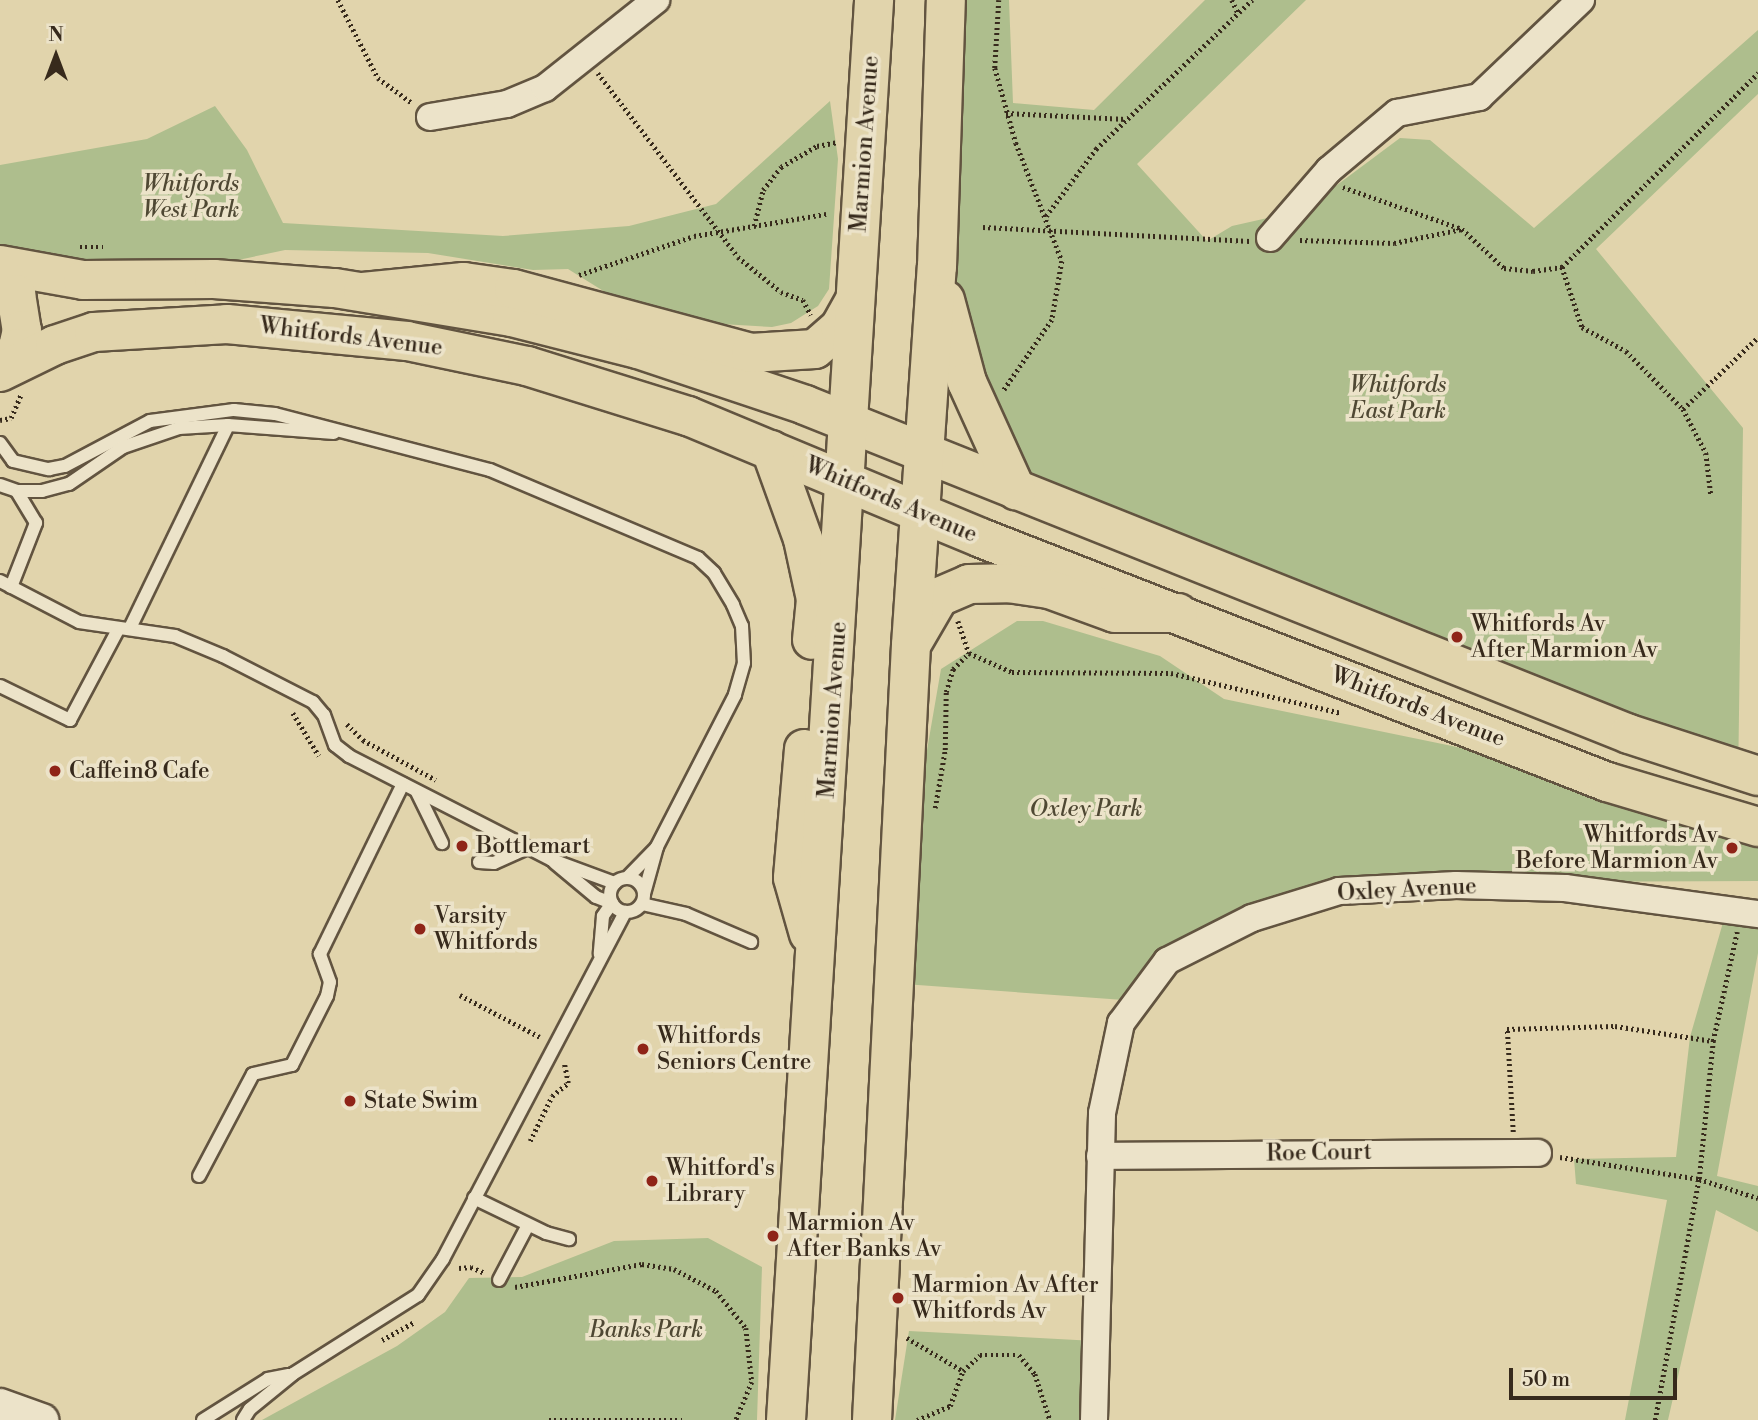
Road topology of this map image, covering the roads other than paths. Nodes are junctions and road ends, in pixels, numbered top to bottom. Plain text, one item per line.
1 (656, 0) edge
2 (874, 0) edge
3 (946, 0) edge
4 (1581, 0) edge
5 (430, 117) road end
6 (1270, 238) dead end
7 (0, 265) edge
8 (937, 267) junction
9 (0, 274) edge
10 (363, 292) junction
11 (854, 302) junction
12 (0, 372) edge
13 (851, 423) junction
14 (228, 425) junction
15 (341, 431) junction
16 (0, 443) edge
17 (771, 450) junction
18 (926, 455) junction
19 (847, 484) junction
20 (0, 485) edge
21 (1016, 490) junction
22 (17, 491) junction
23 (923, 514) junction
24 (6, 584) edge
25 (1178, 613) junction
26 (124, 628) junction
27 (911, 645) junction
28 (0, 687) edge
29 (1758, 776) edge
30 (403, 785) junction
31 (417, 792) junction
32 (1758, 827) edge
33 (442, 843) dead end
34 (657, 847) junction
35 (527, 848) junction
36 (552, 860) junction
37 (479, 862) dead end
38 (621, 881) junction
39 (596, 897) junction
40 (643, 899) junction
41 (612, 903) junction
42 (625, 912) junction
43 (1750, 913) edge
44 (603, 916) junction
45 (751, 942) dead end
46 (600, 954) junction
47 (817, 964) junction
48 (1526, 1152) road end
49 (1100, 1156) junction
50 (199, 1176) dead end
51 (474, 1198) junction
52 (528, 1225) junction
53 (569, 1239) dead end
54 (499, 1280) road end
55 (293, 1374) junction
56 (0, 1405) edge
57 (42, 1420) edge
58 (203, 1420) edge
59 (243, 1420) edge
60 (786, 1420) edge
61 (872, 1420) edge
62 (1094, 1420) edge

1 - 5 street
2 - 11 main road, Marmion Avenue
3 - 8 main road
4 - 6 street
7 - 10 main road, Whitfords Avenue
8 - 18 main road
8 - 21 main road
9 - 12 main road
10 - 11 main road
10 - 13 main road, Whitfords Avenue
11 - 13 main road, Marmion Avenue
12 - 17 main road, Whitfords Avenue
13 - 18 main road, Whitfords Avenue
13 - 19 main road, Marmion Avenue
14 - 15 lane
14 - 22 lane
14 - 26 lane
15 - 16 lane
15 - 34 lane
17 - 19 main road, Whitfords Avenue
17 - 47 main road
18 - 21 main road, Whitfords Avenue
18 - 23 main road
19 - 23 main road, Whitfords Avenue
19 - 47 main road, Marmion Avenue
20 - 22 lane
21 - 29 main road, Whitfords Avenue
22 - 24 lane
23 - 25 main road, Whitfords Avenue
23 - 27 main road
24 - 26 lane
25 - 27 main road
25 - 32 main road, Whitfords Avenue
26 - 28 lane
26 - 30 lane
27 - 61 main road
30 - 31 lane
30 - 50 lane
31 - 33 lane
31 - 35 lane
34 - 38 lane
34 - 40 lane
35 - 36 lane
35 - 37 lane
36 - 38 lane
36 - 39 lane
38 - 40 lane
38 - 41 lane
39 - 41 lane
39 - 44 lane
40 - 42 lane
40 - 45 lane
41 - 42 lane
41 - 44 lane
42 - 46 lane
43 - 49 street, Oxley Avenue
44 - 46 lane
46 - 51 lane
47 - 60 main road, Marmion Avenue
48 - 49 street, Roe Court
49 - 62 street, Oxley Avenue
51 - 52 lane
51 - 55 lane
52 - 53 lane
52 - 54 lane
55 - 58 lane
55 - 59 lane
56 - 57 street

